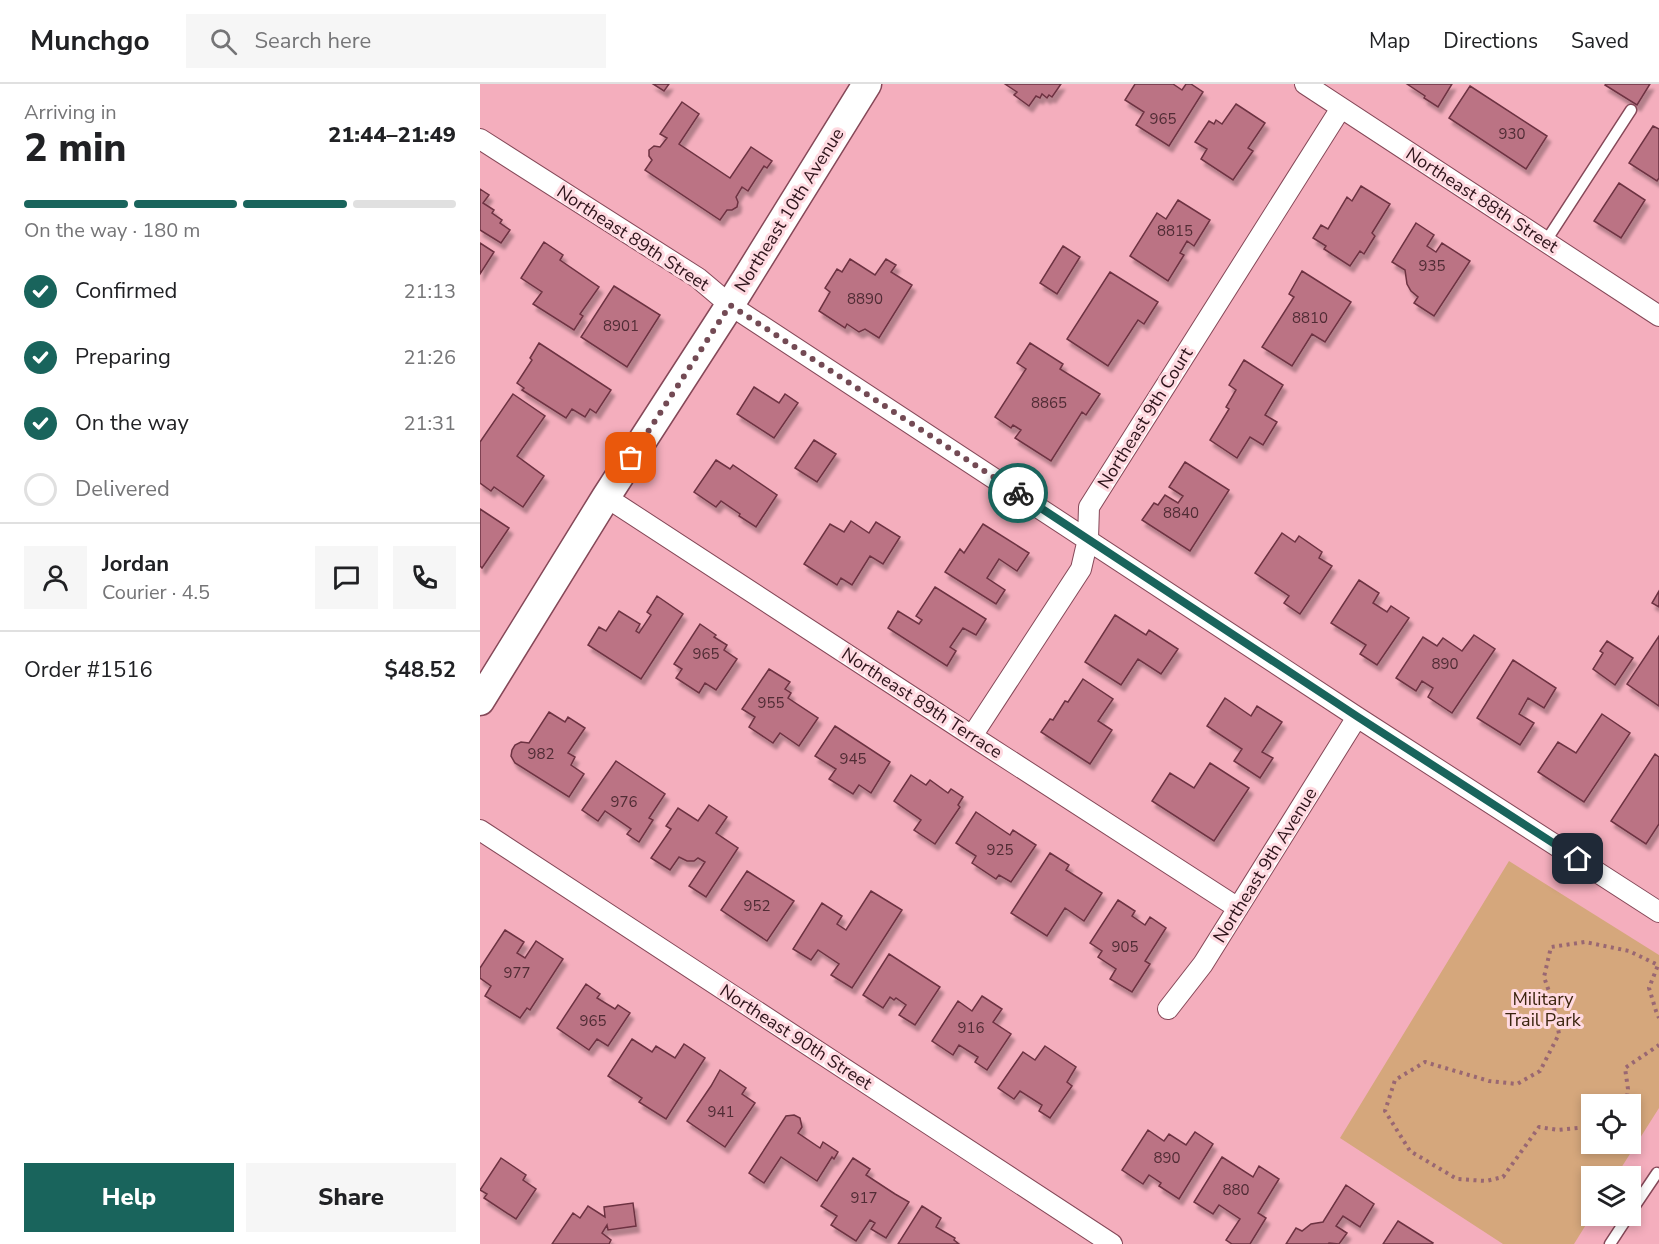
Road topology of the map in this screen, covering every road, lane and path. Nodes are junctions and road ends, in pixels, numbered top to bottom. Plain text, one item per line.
1 (867, 84) edge
2 (1305, 84) edge
3 (1341, 108) junction
4 (1631, 110) dead end
5 (480, 139) edge
6 (1546, 241) junction
7 (730, 305) junction
8 (1659, 316) edge
9 (606, 496) junction
10 (1088, 539) junction
11 (480, 701) edge
12 (1358, 717) junction
13 (972, 736) junction
14 (480, 830) edge
15 (1238, 908) junction
16 (1659, 911) edge
17 (1658, 964) edge
18 (1167, 1010) dead end
19 (1659, 1018) edge
20 (1659, 1045) edge
21 (1627, 1094) edge
22 (1581, 1128) edge
23 (1659, 1174) edge
24 (1641, 1197) edge
25 (1622, 1226) edge
26 (1112, 1244) edge
27 (1610, 1244) edge

1 - 7 street, Northeast 10th Avenue
2 - 3 street, Northeast 88th Street
3 - 6 street, Northeast 88th Street
3 - 10 street, Northeast 9th Court
4 - 6 lane
5 - 7 street, Northeast 89th Street
6 - 8 street, Northeast 88th Street
7 - 9 street, Northeast 10th Avenue
7 - 10 street, Northeast 89th Street
9 - 11 street, Northeast 10th Avenue
9 - 13 street, Northeast 89th Terrace
10 - 12 street, Northeast 89th Street
10 - 13 street, Northeast 9th Court
12 - 15 street, Northeast 9th Avenue
12 - 16 street, Northeast 89th Street
13 - 15 street, Northeast 89th Terrace
14 - 26 street, Northeast 90th Street
15 - 18 street, Northeast 9th Avenue
17 - 19 path
17 - 22 path
20 - 21 path
23 - 24 lane
25 - 27 lane

